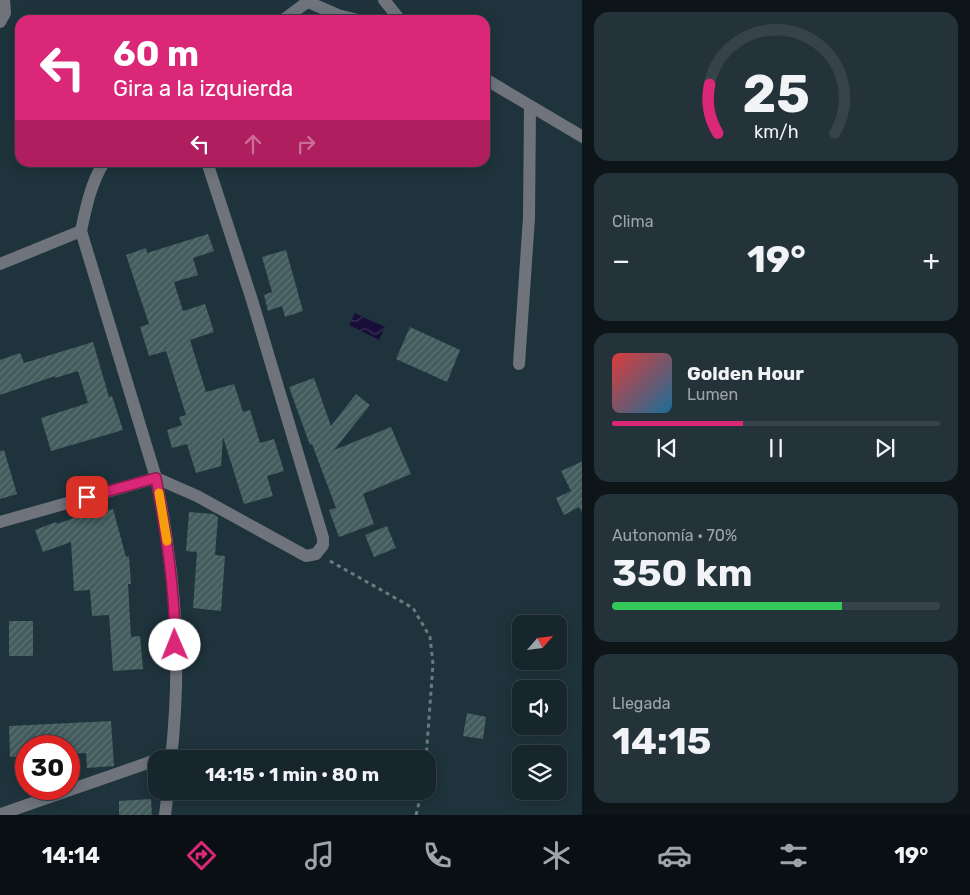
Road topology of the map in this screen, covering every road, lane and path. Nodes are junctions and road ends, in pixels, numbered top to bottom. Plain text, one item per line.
1 (4, 0) edge
2 (384, 0) edge
3 (309, 1) edge
4 (290, 15) edge
5 (338, 15) edge
6 (395, 15) edge
7 (0, 22) edge
8 (490, 81) edge
9 (530, 107) junction
10 (582, 138) edge
11 (101, 167) edge
12 (209, 167) edge
13 (81, 230) junction
14 (0, 264) edge
15 (519, 364) dead end
16 (156, 478) junction
17 (0, 522) edge
18 (316, 554) junction
19 (166, 750) edge
20 (427, 750) edge
21 (148, 764) edge
22 (167, 800) edge
23 (420, 800) edge
24 (0, 814) edge
25 (165, 815) edge
26 (416, 815) edge

1 - 7 street
2 - 6 street
3 - 4 street
3 - 5 street
8 - 9 street
9 - 10 street
9 - 15 street
11 - 13 street
12 - 18 street
13 - 14 street
13 - 16 street
16 - 17 street
16 - 18 street
16 - 19 street
18 - 20 path
21 - 24 street
22 - 25 street
23 - 26 path

